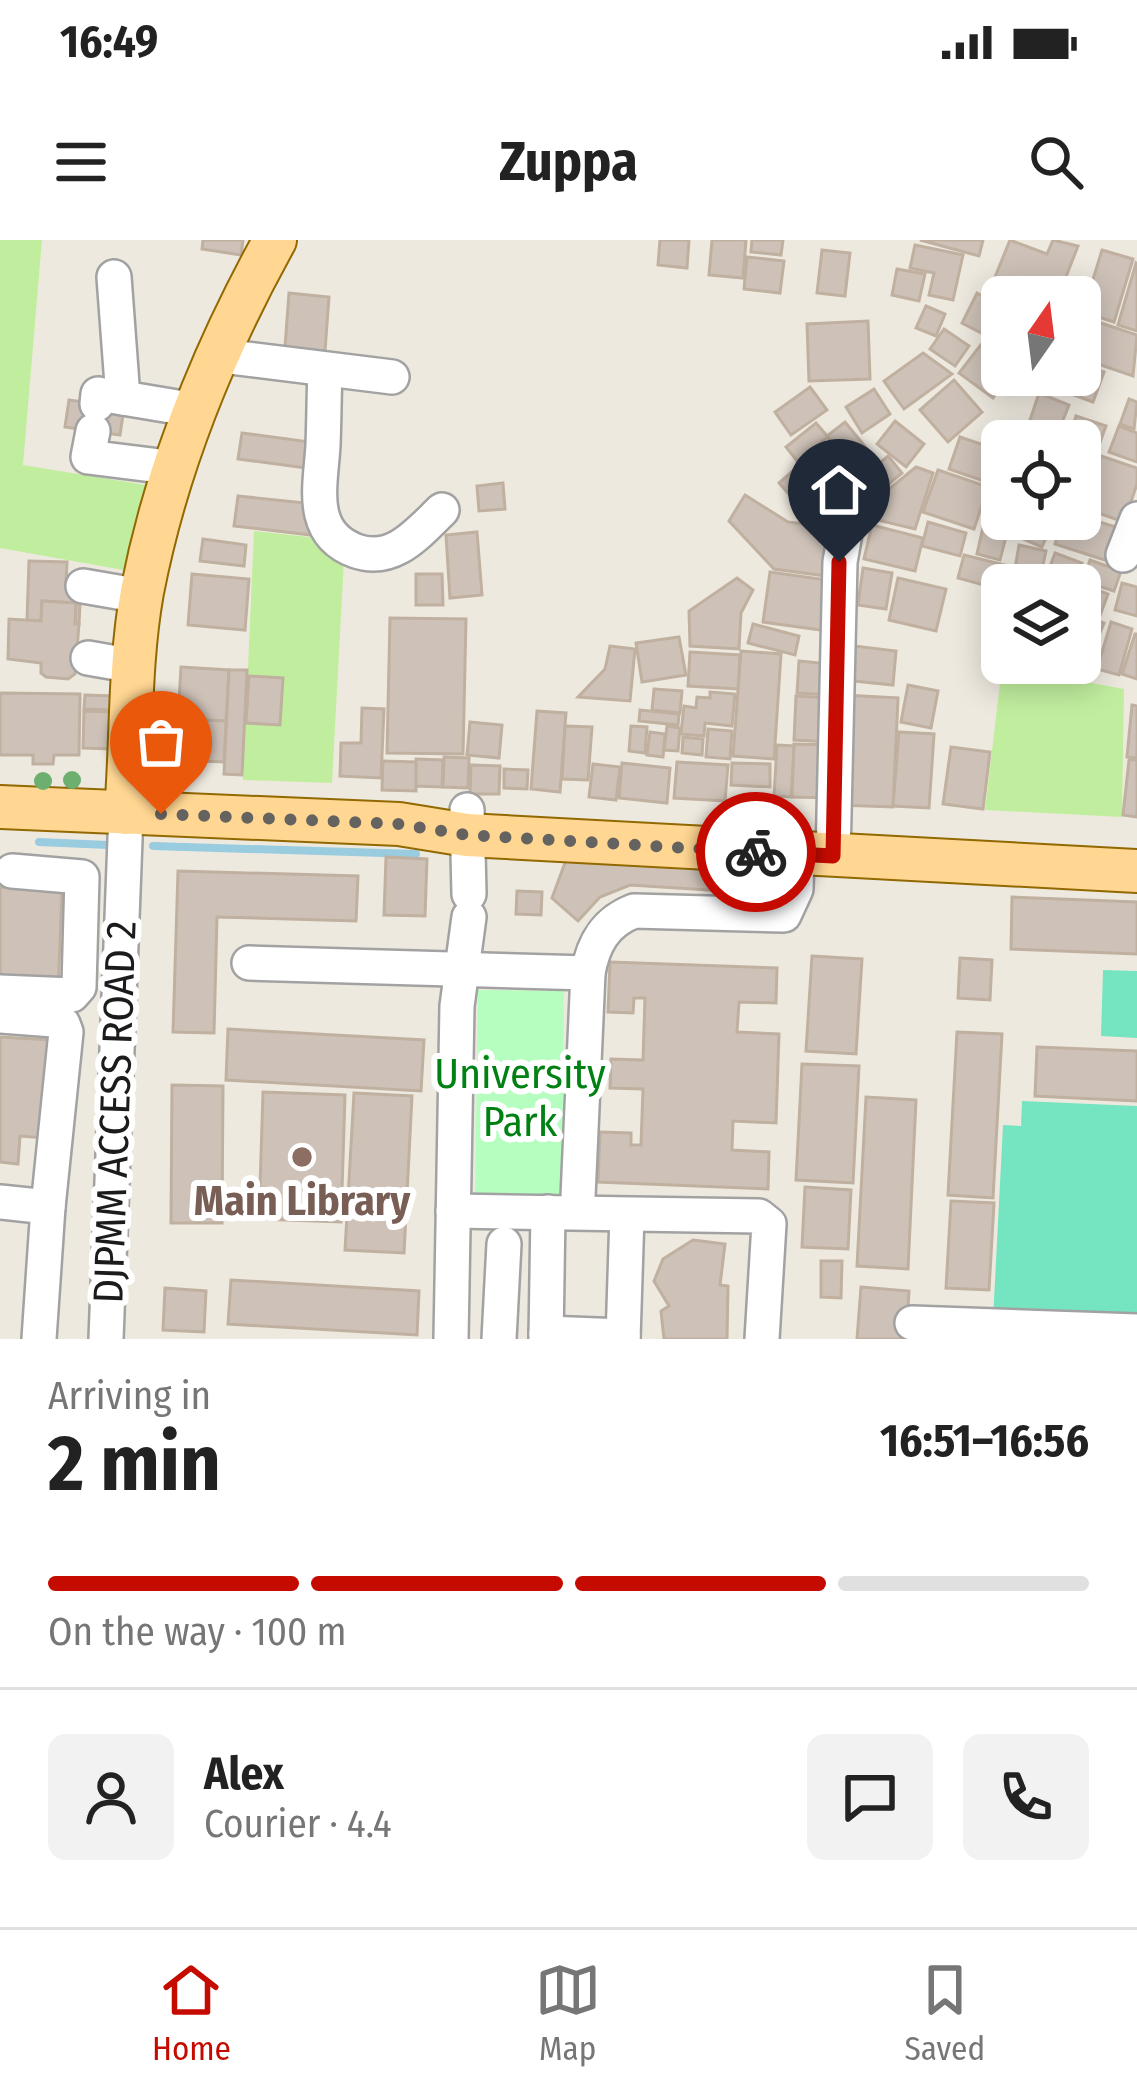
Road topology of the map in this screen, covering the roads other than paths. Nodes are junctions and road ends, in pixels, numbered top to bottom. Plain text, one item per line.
1 (275, 240) edge
2 (114, 277) dead end
3 (214, 355) junction
4 (325, 370) junction
5 (392, 377) dead end
6 (195, 410) junction
7 (104, 411) junction
8 (176, 469) junction
9 (852, 494) dead end
10 (442, 510) dead end
11 (1137, 519) edge
12 (1123, 555) dead end
13 (83, 586) dead end
14 (141, 596) junction
15 (88, 658) dead end
16 (134, 666) junction
17 (0, 807) edge
18 (126, 813) junction
19 (467, 822) junction
20 (1137, 844) edge
21 (821, 847) junction
22 (13, 871) dead end
23 (1137, 871) edge
24 (249, 963) dead end
25 (461, 970) junction
26 (588, 973) junction
27 (0, 992) edge
28 (0, 1016) edge
29 (0, 1202) edge
30 (48, 1207) junction
31 (568, 1207) junction
32 (453, 1211) junction
33 (778, 1214) junction
34 (627, 1215) junction
35 (504, 1244) dead end
36 (912, 1323) dead end
37 (1137, 1331) edge
38 (546, 1336) edge
39 (623, 1338) edge
40 (39, 1339) edge
41 (106, 1339) edge
42 (451, 1339) edge
43 (499, 1339) edge
44 (762, 1339) edge

1 - 3 main road
2 - 7 street
3 - 4 street
3 - 6 main road
4 - 5 street
4 - 10 street
6 - 7 street
6 - 8 main road
7 - 8 street
8 - 14 main road
9 - 21 street
11 - 12 street
13 - 14 street
14 - 16 main road
15 - 16 street
16 - 18 main road
17 - 18 main road
18 - 19 main road
18 - 41 street, DJPMM ACCESS ROAD 2
19 - 21 main road
19 - 25 street
20 - 21 main road
21 - 23 main road
21 - 26 street
22 - 27 street
24 - 25 street
25 - 26 street
25 - 32 street
26 - 31 street
28 - 30 street
29 - 30 street
30 - 40 street
31 - 32 street
31 - 33 street
31 - 34 street
31 - 38 street
32 - 42 street
33 - 34 street
33 - 44 street
34 - 39 street
35 - 43 street
36 - 37 street
38 - 39 street

